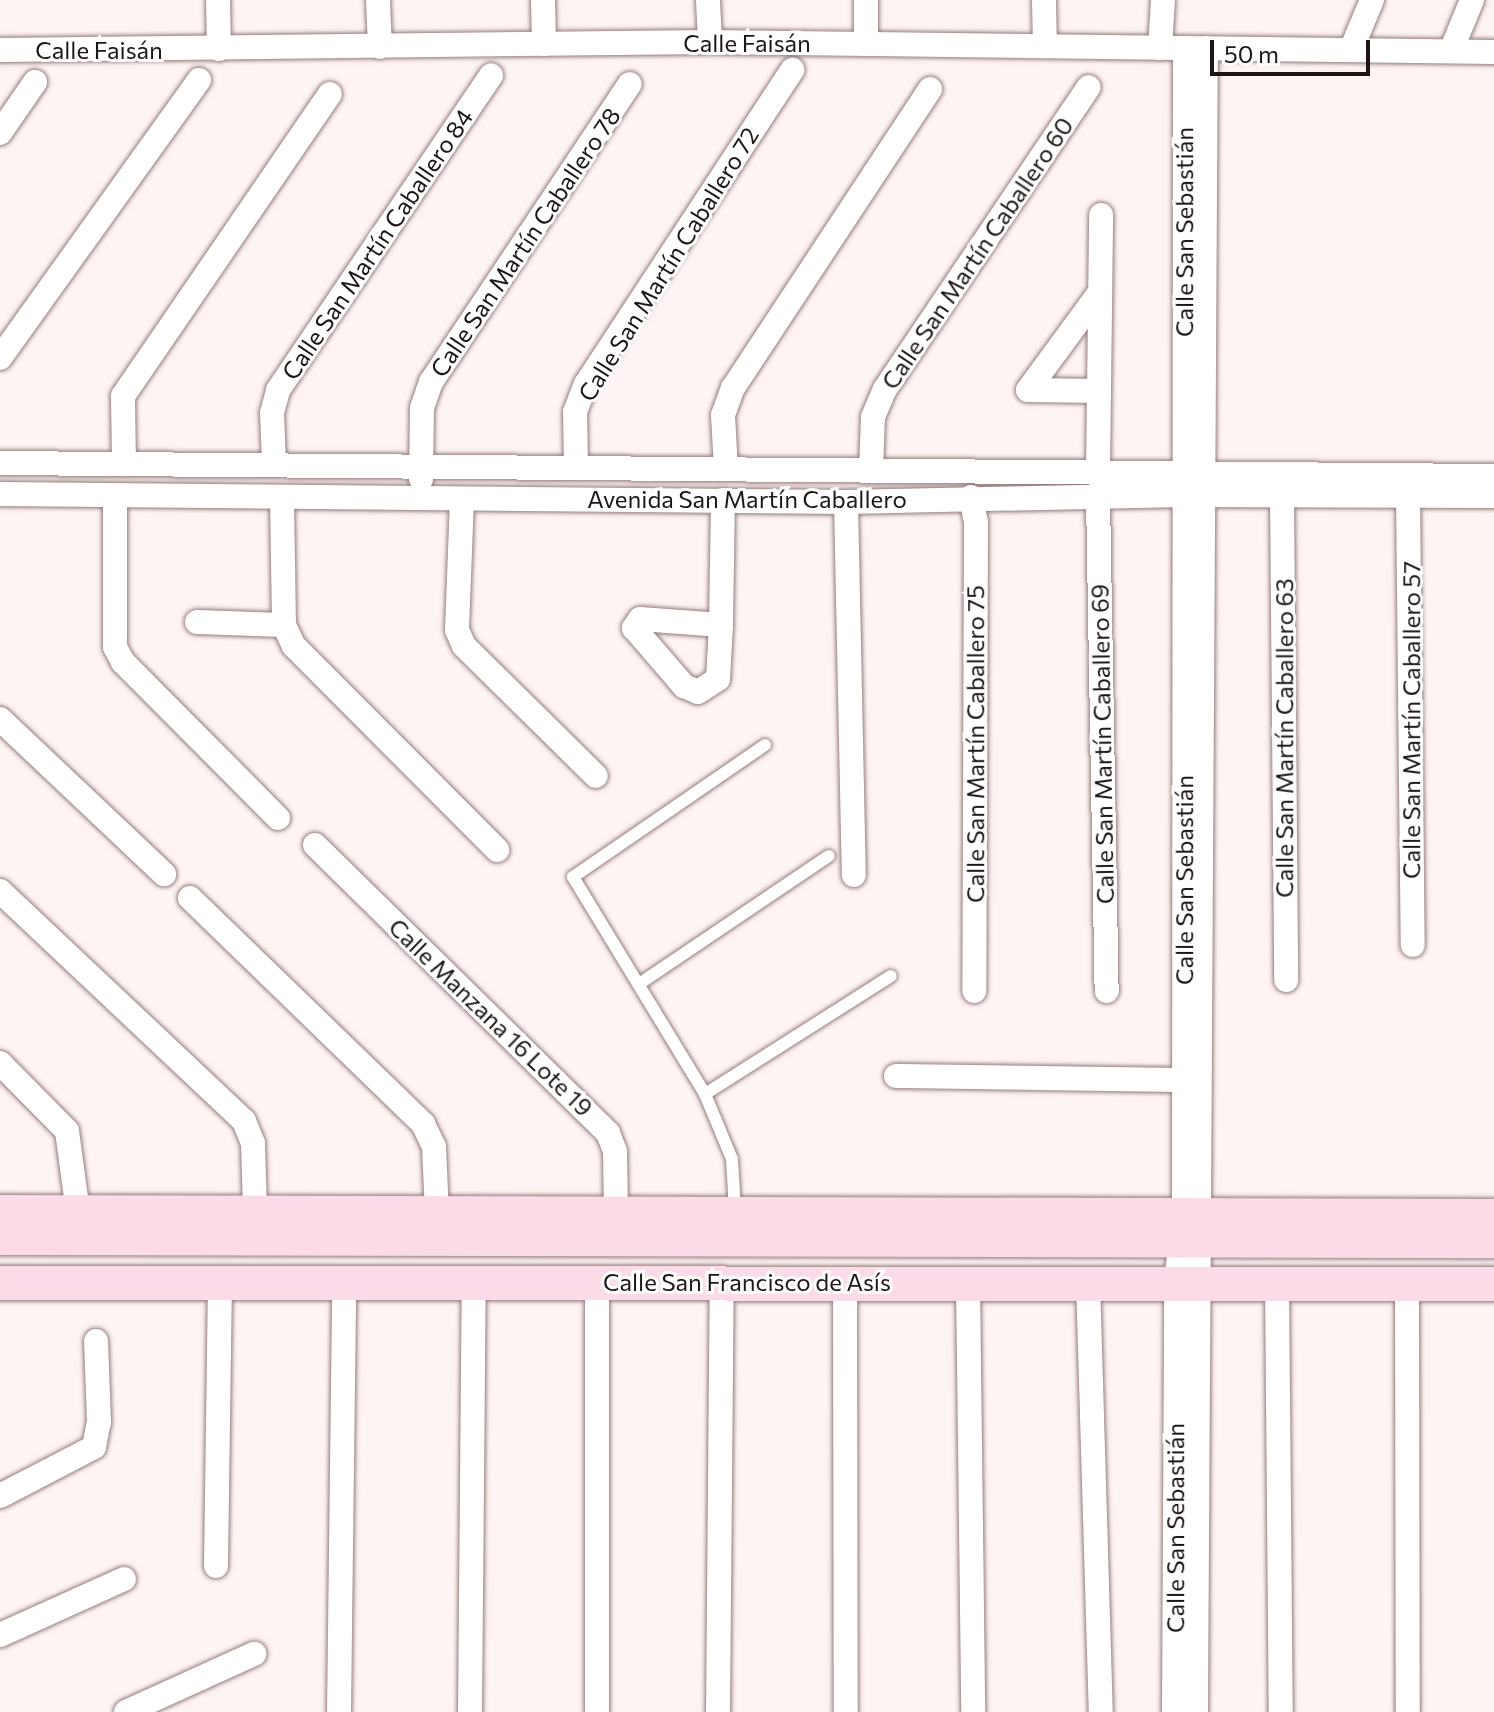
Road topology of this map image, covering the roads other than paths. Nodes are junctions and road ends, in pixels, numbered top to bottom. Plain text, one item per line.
1 (218, 0) edge
2 (378, 0) edge
3 (543, 0) edge
4 (708, 0) edge
5 (866, 0) edge
6 (1044, 0) edge
7 (1163, 0) edge
8 (1372, 0) edge
9 (1472, 0) edge
10 (710, 42) junction
11 (544, 44) junction
12 (866, 44) junction
13 (1045, 46) junction
14 (380, 47) junction
15 (1160, 48) junction
16 (1196, 48) junction
17 (219, 49) junction
18 (0, 50) edge
19 (1351, 50) junction
20 (1451, 51) junction
21 (1494, 52) edge
22 (792, 70) dead end
23 (491, 75) dead end
24 (199, 80) dead end
25 (35, 82) dead end
26 (630, 84) dead end
27 (1089, 87) dead end
28 (930, 89) dead end
29 (330, 94) dead end
30 (0, 133) edge
31 (1101, 215) dead end
32 (1100, 292) junction
33 (0, 358) edge
34 (1099, 391) junction
35 (0, 463) edge
36 (124, 463) junction
37 (274, 464) junction
38 (420, 466) junction
39 (576, 467) junction
40 (726, 469) junction
41 (871, 471) junction
42 (1494, 476) edge
43 (1098, 484) junction
44 (1194, 484) junction
45 (0, 494) edge
46 (1282, 495) junction
47 (1408, 495) junction
48 (1494, 496) edge
49 (115, 497) junction
50 (971, 497) junction
51 (282, 498) junction
52 (421, 499) junction
53 (462, 499) junction
54 (723, 500) junction
55 (846, 502) junction
56 (197, 622) dead end
57 (284, 625) junction
58 (721, 625) dead end
59 (0, 719) edge
60 (765, 745) dead end
61 (596, 776) dead end
62 (278, 818) dead end
63 (315, 845) dead end
64 (497, 850) dead end
65 (829, 856) dead end
66 (164, 874) dead end
67 (854, 875) dead end
68 (0, 891) edge
69 (190, 898) dead end
70 (1413, 945) dead end
71 (891, 976) dead end
72 (1286, 980) dead end
73 (639, 984) junction
74 (974, 991) dead end
75 (1107, 991) dead end
76 (0, 1063) edge
77 (896, 1076) dead end
78 (1184, 1080) junction
79 (705, 1094) junction
80 (0, 1212) edge
81 (78, 1212) junction
82 (255, 1212) junction
83 (437, 1213) junction
84 (616, 1213) junction
85 (735, 1213) junction
86 (1494, 1216) edge
87 (0, 1238) edge
88 (1494, 1241) edge
89 (1189, 1249) junction
90 (0, 1262) edge
91 (1494, 1265) edge
92 (722, 1281) junction
93 (968, 1281) junction
94 (1088, 1281) junction
95 (220, 1282) junction
96 (344, 1282) junction
97 (474, 1282) junction
98 (597, 1282) junction
99 (845, 1282) junction
100 (1277, 1282) junction
101 (0, 1283) edge
102 (1407, 1283) junction
103 (1494, 1284) edge
104 (96, 1341) dead end
105 (0, 1496) edge
106 (216, 1566) dead end
107 (124, 1579) dead end
108 (0, 1635) edge
109 (254, 1654) dead end
110 (126, 1712) edge
111 (339, 1712) edge
112 (470, 1712) edge
113 (597, 1712) edge
114 (718, 1712) edge
115 (846, 1712) edge
116 (973, 1712) edge
117 (1101, 1712) edge
118 (1174, 1712) edge
119 (1196, 1712) edge
120 (1281, 1712) edge
121 (1408, 1712) edge

1 - 17 street
2 - 14 street
3 - 11 street
4 - 10 street
5 - 12 street
6 - 13 street
7 - 15 street
8 - 19 street
9 - 20 street
10 - 11 street, Calle Faisán
10 - 12 street, Calle Faisán
11 - 14 street, Calle Faisán
12 - 13 street, Calle Faisán
13 - 15 street, Calle Faisán
14 - 17 street, Calle Faisán
15 - 16 street, Calle Faisán
16 - 19 street, Calle Faisán
16 - 44 street, Calle San Sebastián
17 - 18 street, Calle Faisán
19 - 20 street, Calle Faisán
20 - 21 street, Calle Faisán
22 - 39 street, Calle San Martín Caballero 72
23 - 37 street, Calle San Martín Caballero 84
24 - 33 street
25 - 30 street
26 - 38 street, Calle San Martín Caballero 78
27 - 41 street, Calle San Martín Caballero 60
28 - 40 street
29 - 36 street
31 - 32 street, Calle San Martín Caballero 69
32 - 34 street, Calle San Martín Caballero 69
32 - 34 street
34 - 43 street, Calle San Martín Caballero 69
35 - 36 street, Avenida San Martín Caballero
36 - 37 street, Avenida San Martín Caballero
37 - 38 street, Avenida San Martín Caballero
38 - 39 street, Avenida San Martín Caballero
38 - 52 street, Calle San Martín Caballero 78
39 - 40 street, Avenida San Martín Caballero
40 - 41 street, Avenida San Martín Caballero
41 - 43 street, Avenida San Martín Caballero
42 - 44 street, Avenida San Martín Caballero
43 - 44 street, Avenida San Martín Caballero
43 - 50 street, Avenida San Martín Caballero
43 - 75 street, Calle San Martín Caballero 69
44 - 46 street, Avenida San Martín Caballero
44 - 78 street, Calle San Sebastián
44 - 89 street, Calle San Sebastián
45 - 49 street, Avenida San Martín Caballero
46 - 47 street, Avenida San Martín Caballero
46 - 72 street, Calle San Martín Caballero 63
47 - 48 street, Avenida San Martín Caballero
47 - 70 street, Calle San Martín Caballero 57
49 - 51 street, Avenida San Martín Caballero
49 - 62 street
50 - 55 street, Avenida San Martín Caballero
50 - 74 street, Calle San Martín Caballero 75
51 - 52 street, Avenida San Martín Caballero
51 - 57 street
52 - 53 street, Avenida San Martín Caballero
53 - 54 street, Avenida San Martín Caballero
53 - 61 street
54 - 55 street, Avenida San Martín Caballero
54 - 58 street
55 - 67 street
56 - 57 street
57 - 64 street
59 - 66 street
60 - 73 lane
63 - 84 street, Calle Manzana 16 Lote 19
65 - 73 lane
68 - 82 street
69 - 83 street
71 - 79 lane
73 - 79 lane
76 - 81 street
77 - 78 street
78 - 89 street, Calle San Sebastián
79 - 85 lane
80 - 81 street, Calle San Francisco de Asís
81 - 82 street, Calle San Francisco de Asís
82 - 83 street, Calle San Francisco de Asís
83 - 84 street, Calle San Francisco de Asís
84 - 85 street, Calle San Francisco de Asís
85 - 89 street, Calle San Francisco de Asís
86 - 89 street, Calle San Francisco de Asís
87 - 89 street, Calle San Francisco de Asís
88 - 89 street, Calle San Francisco de Asís
89 - 90 street, Calle San Francisco de Asís
89 - 91 street, Calle San Francisco de Asís
89 - 94 street, Calle San Francisco de Asís
89 - 100 street, Calle San Francisco de Asís
89 - 118 street, Calle San Sebastián
89 - 119 street, Calle San Sebastián
92 - 98 street, Calle San Francisco de Asís
92 - 99 street, Calle San Francisco de Asís
92 - 114 street
93 - 94 street, Calle San Francisco de Asís
93 - 99 street, Calle San Francisco de Asís
93 - 116 street
94 - 117 street
95 - 96 street, Calle San Francisco de Asís
95 - 101 street, Calle San Francisco de Asís
95 - 106 street
96 - 97 street, Calle San Francisco de Asís
96 - 111 street
97 - 98 street, Calle San Francisco de Asís
97 - 112 street
98 - 113 street
99 - 115 street
100 - 102 street, Calle San Francisco de Asís
100 - 120 street
102 - 103 street, Calle San Francisco de Asís
102 - 121 street
104 - 105 street
107 - 108 street
109 - 110 street

